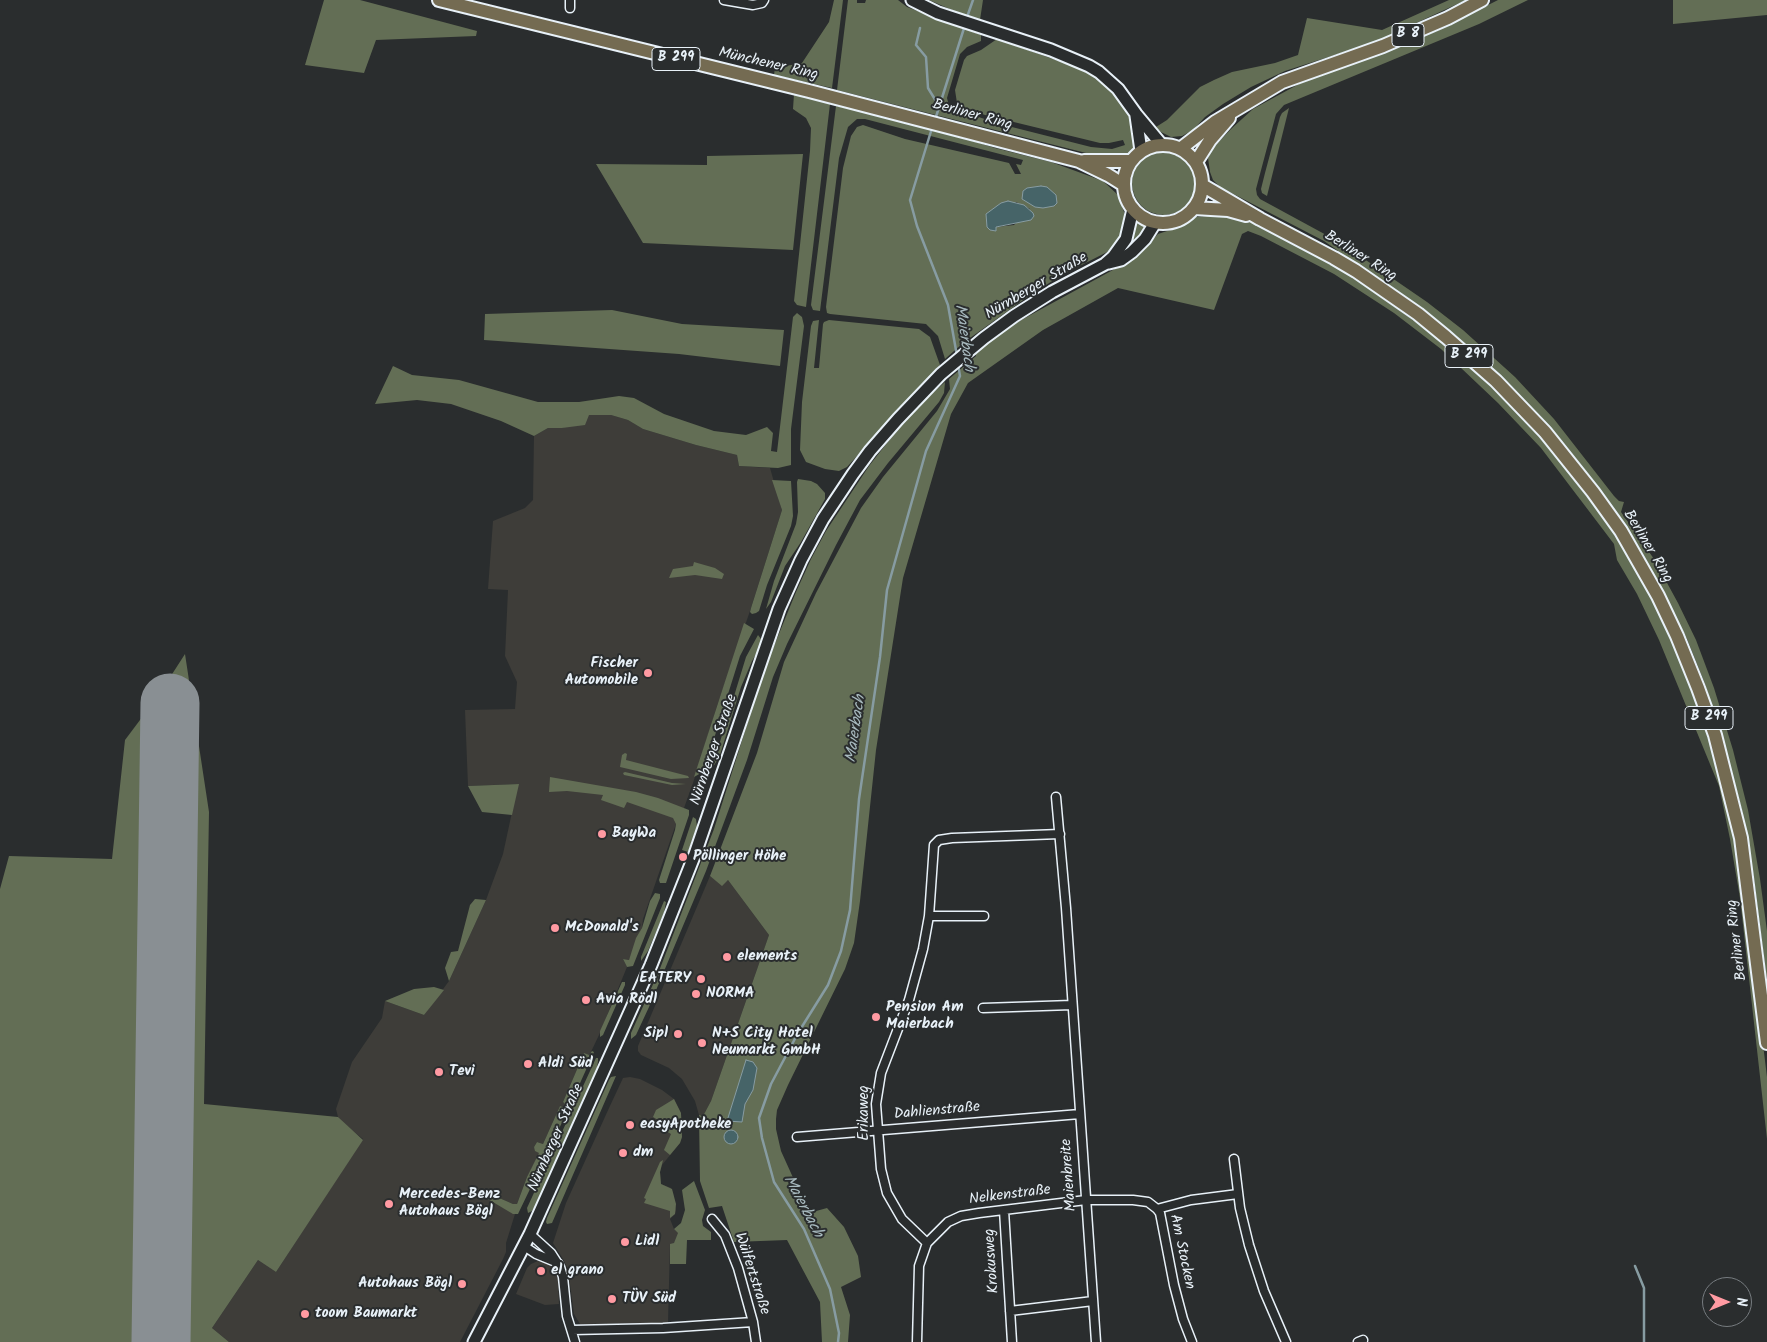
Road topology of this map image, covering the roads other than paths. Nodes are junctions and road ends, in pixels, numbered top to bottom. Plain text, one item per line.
1 (439, 0) edge
2 (724, 0) edge
3 (912, 0) edge
4 (1482, 0) edge
5 (763, 2) edge
6 (1237, 110) junction
7 (1136, 114) junction
8 (914, 118) joint
9 (1161, 144) junction
10 (1180, 148) junction
11 (1141, 151) junction
12 (1079, 161) junction
13 (1131, 161) junction
14 (1196, 162) junction
15 (1124, 185) junction
16 (1202, 185) junction
17 (1194, 208) junction
18 (1133, 209) junction
19 (1260, 219) junction
20 (1155, 223) junction
21 (1105, 264) junction
22 (1056, 797) dead end
23 (1060, 834) junction
24 (929, 916) junction
25 (984, 916) dead end
26 (1072, 1005) junction
27 (983, 1008) dead end
28 (1767, 1043) edge
29 (1080, 1114) junction
30 (877, 1130) junction
31 (797, 1137) dead end
32 (1234, 1159) dead end
33 (1238, 1194) junction
34 (1086, 1200) junction
35 (1157, 1209) junction
36 (1004, 1210) junction
37 (712, 1219) dead end
38 (530, 1234) junction
39 (927, 1243) junction
40 (524, 1246) junction
41 (558, 1263) junction
42 (1093, 1301) junction
43 (1010, 1311) junction
44 (753, 1322) junction
45 (572, 1330) junction
46 (474, 1342) edge
47 (575, 1342) edge
48 (756, 1342) edge
49 (918, 1342) edge
50 (1012, 1342) edge
51 (1096, 1342) edge
52 (1192, 1342) edge
53 (1286, 1342) edge

1 - 8 main road, Münchener Ring / B 299
2 - 5 street
3 - 7 main road
4 - 6 main road, B 8
6 - 10 main road, B 8
6 - 14 main road, B 8
7 - 9 main road
7 - 11 main road
8 - 12 main road, Berliner Ring / B 299
9 - 10 main road
9 - 11 main road
10 - 14 main road
11 - 13 main road
12 - 13 main road, Berliner Ring / B 299
12 - 15 main road, Berliner Ring / B 299
13 - 15 main road
14 - 16 main road
15 - 18 main road
16 - 17 main road
16 - 19 main road, Berliner Ring / B 299
17 - 19 main road, Berliner Ring / B 299
17 - 20 main road
18 - 20 main road
18 - 21 main road, Nürnberger Straße
19 - 28 main road, Berliner Ring / B 299
20 - 21 main road, Nürnberger Straße
21 - 38 main road, Nürnberger Straße
22 - 23 street, Maienbreite
23 - 24 street, Erikaweg
23 - 26 street, Maienbreite
24 - 25 street
24 - 30 street, Erikaweg
26 - 27 street
26 - 29 street, Maienbreite
29 - 30 street, Dahlienstraße
29 - 34 street, Maienbreite
30 - 31 street, Dahlienstraße
30 - 39 street, Erikaweg
32 - 33 street
33 - 35 street
33 - 53 street
34 - 35 street, Am Stocken
34 - 36 street, Nelkenstraße
34 - 42 street, Maienbreite
35 - 52 street, Am Stocken
36 - 39 street, Nelkenstraße
36 - 43 street, Krokusweg
37 - 44 street, Wülfertstraße
38 - 40 main road, Nürnberger Straße
38 - 41 street
39 - 49 street, Nelkenstraße
40 - 41 street
40 - 46 main road, Nürnberger Straße
41 - 45 street
42 - 43 street, Krokusweg
42 - 51 street, Maienbreite
43 - 50 street, Krokusweg
44 - 45 street
44 - 48 street, Wülfertstraße
45 - 47 street

